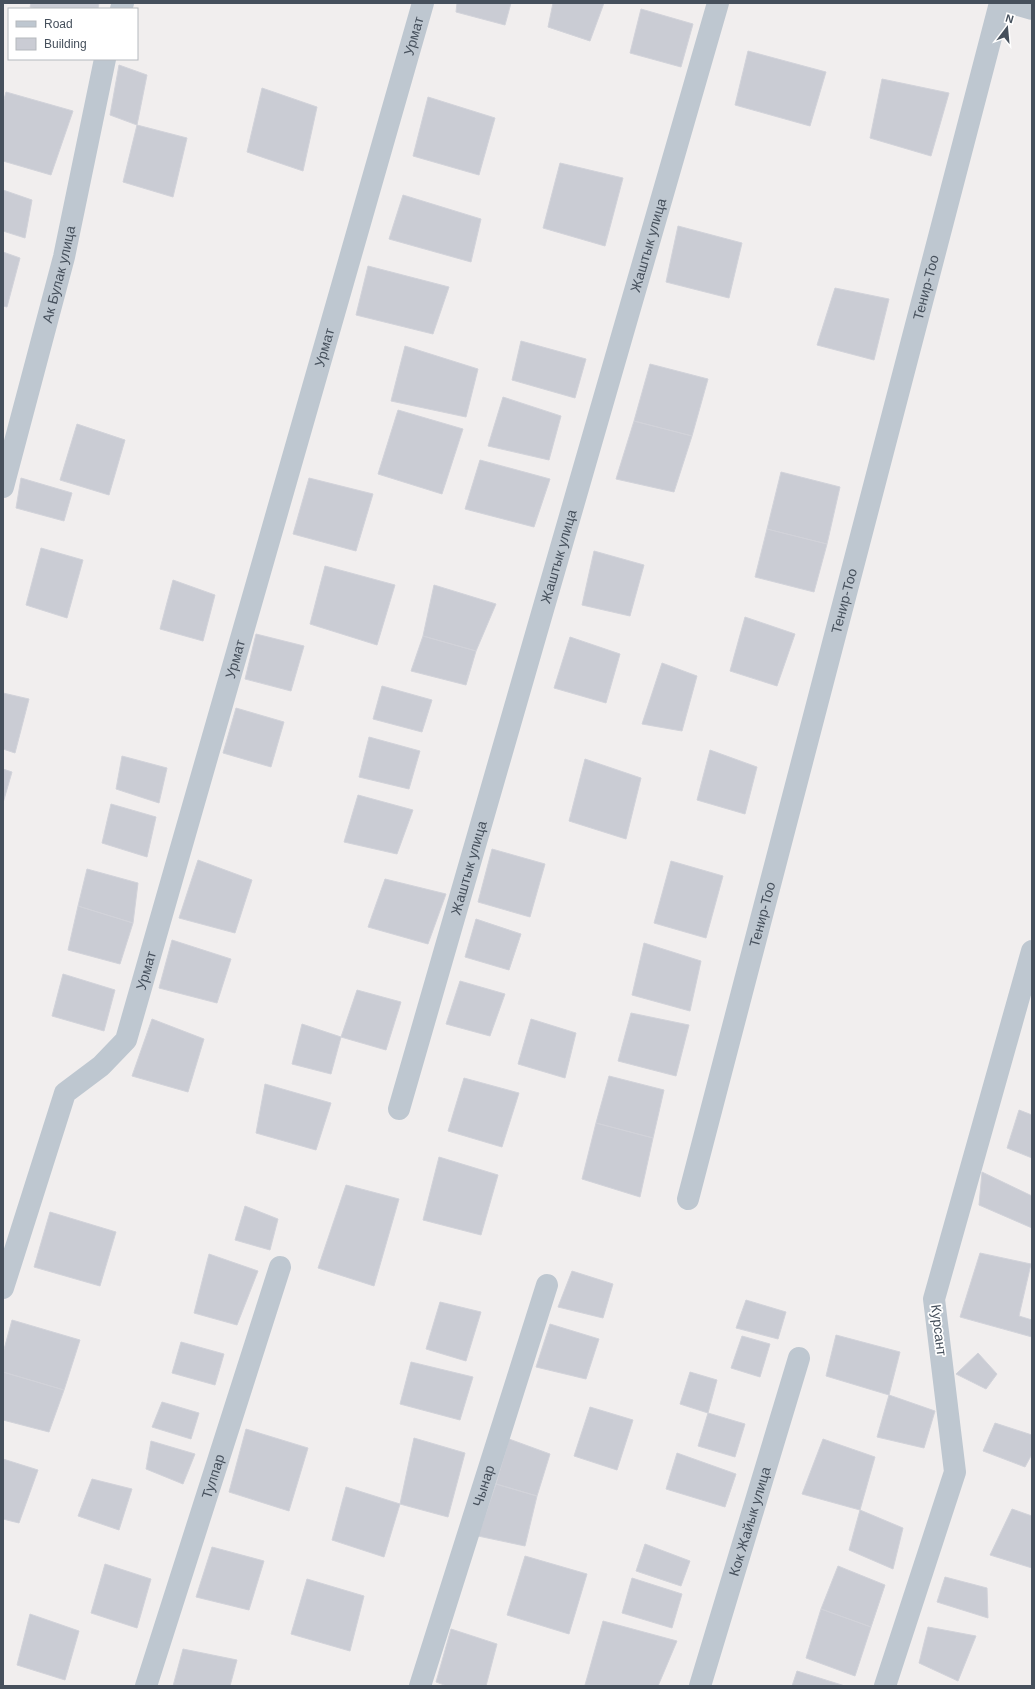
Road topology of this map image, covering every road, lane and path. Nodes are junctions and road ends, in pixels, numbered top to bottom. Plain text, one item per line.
1 (423, 3) edge
2 (718, 3) edge
3 (1000, 3) edge
4 (1012, 3) edge
5 (1032, 9) edge
6 (105, 60) edge
7 (3, 487) edge
8 (1032, 951) edge
9 (399, 1109) dead end
10 (688, 1199) dead end
11 (280, 1267) dead end
12 (547, 1285) dead end
13 (3, 1288) edge
14 (799, 1358) dead end
15 (146, 1686) edge
16 (420, 1686) edge
17 (700, 1686) edge
18 (885, 1686) edge

1 - 13 street, Урмат
2 - 9 street, Жаштык улица
3 - 10 street, Тенир-Тоо
4 - 5 street
6 - 7 street, Ак Булак улица
8 - 18 street, Курсант
11 - 15 street, Тулпар
12 - 16 street, Чынар
14 - 17 street, Кок Жайык улица

